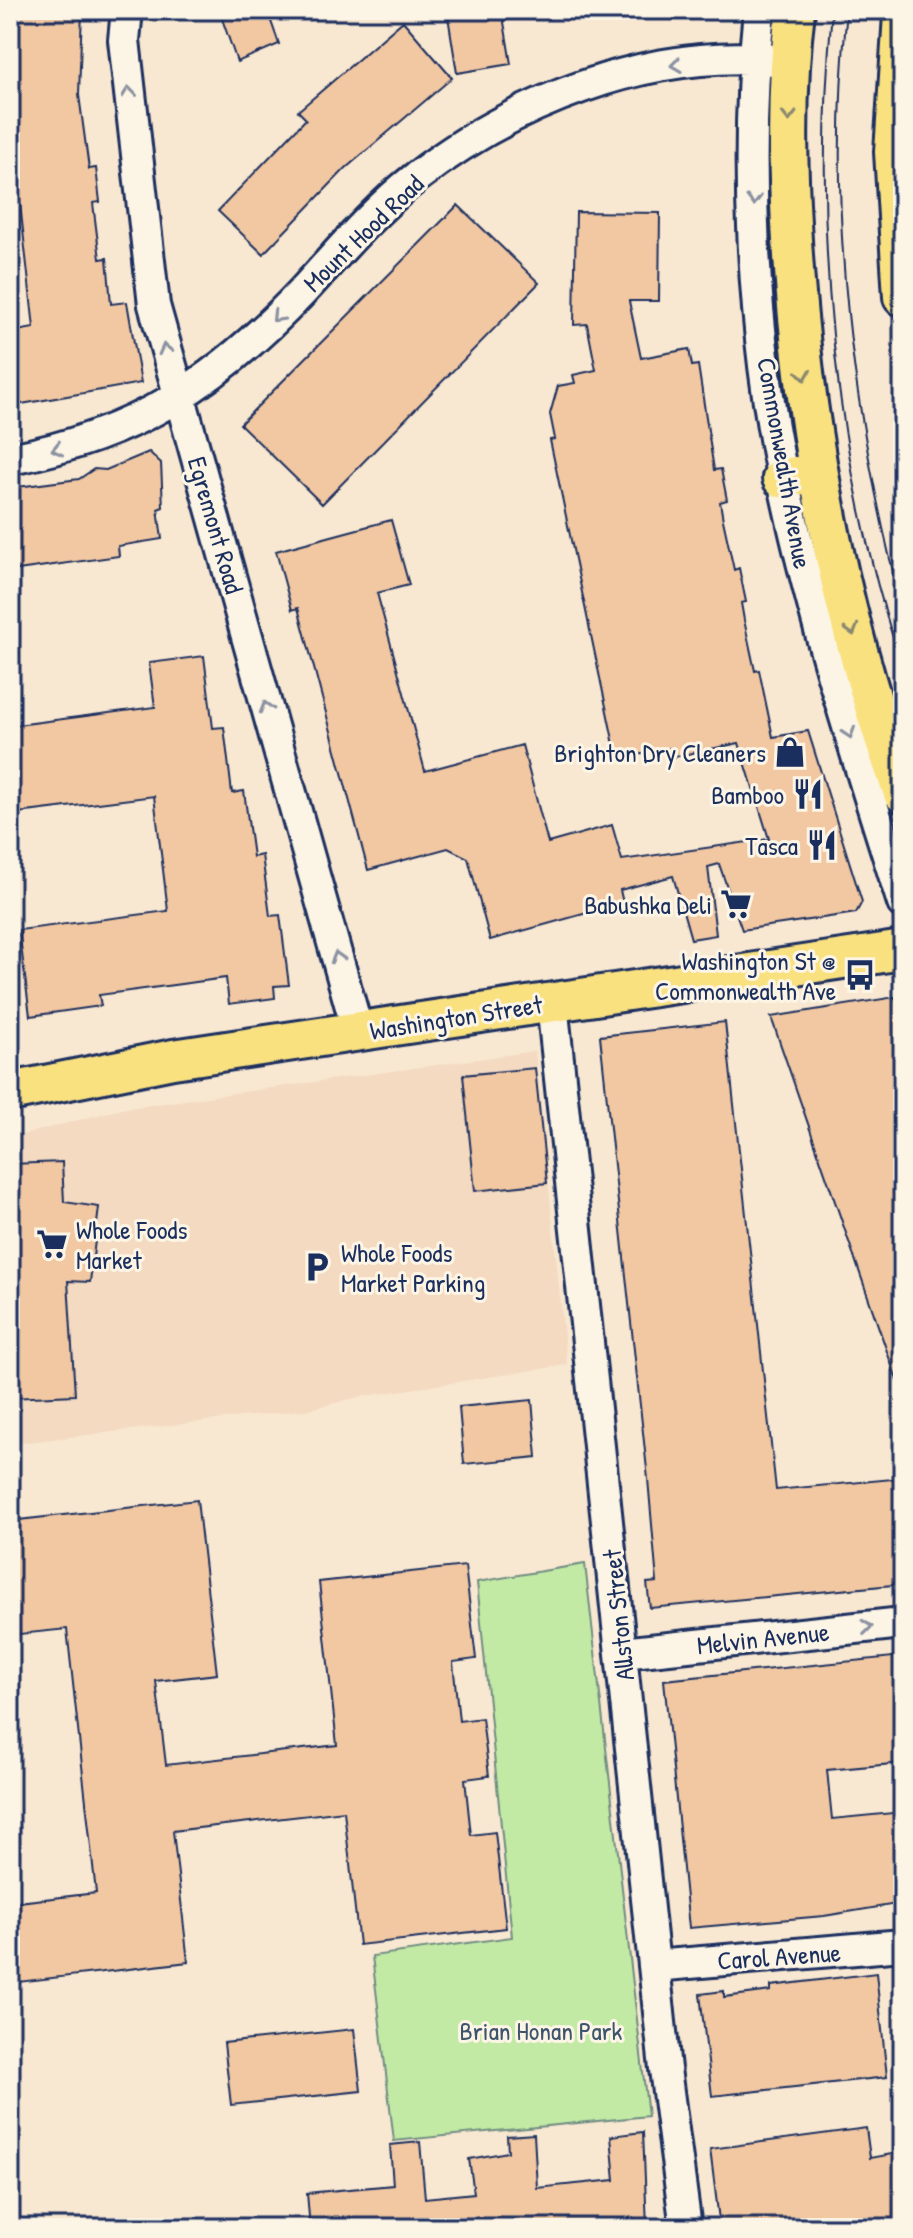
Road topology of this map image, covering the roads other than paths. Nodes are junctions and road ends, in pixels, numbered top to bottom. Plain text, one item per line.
1 (127, 10) edge
2 (759, 10) edge
3 (795, 10) edge
4 (903, 15) edge
5 (771, 60) junction
6 (903, 297) edge
7 (178, 399) junction
8 (10, 459) edge
9 (800, 476) junction
10 (903, 793) edge
11 (903, 903) edge
12 (903, 950) edge
13 (552, 1003) junction
14 (358, 1032) junction
15 (10, 1092) edge
16 (903, 1623) edge
17 (622, 1653) junction
18 (903, 1945) edge
19 (654, 1966) junction
20 (686, 2228) edge

7 -> 1 street, Egremont Road
2 - 5 street, Commonwealth Avenue
3 - 5 main road, Commonwealth Avenue
4 - 6 main road
5 -> 7 street, Mount Hood Road
5 -> 9 main road, Commonwealth Avenue
7 -> 8 street, Mount Hood Road
14 -> 7 street, Egremont Road
9 -> 10 main road, Commonwealth Avenue
9 -> 11 street, Commonwealth Avenue
12 - 13 main road, Washington Street
13 - 14 main road, Washington Street
13 - 17 street, Allston Street
14 - 15 main road, Washington Street
17 -> 16 street, Melvin Avenue
17 - 19 street, Allston Street
18 - 19 street, Carol Avenue
19 - 20 street, Allston Street

